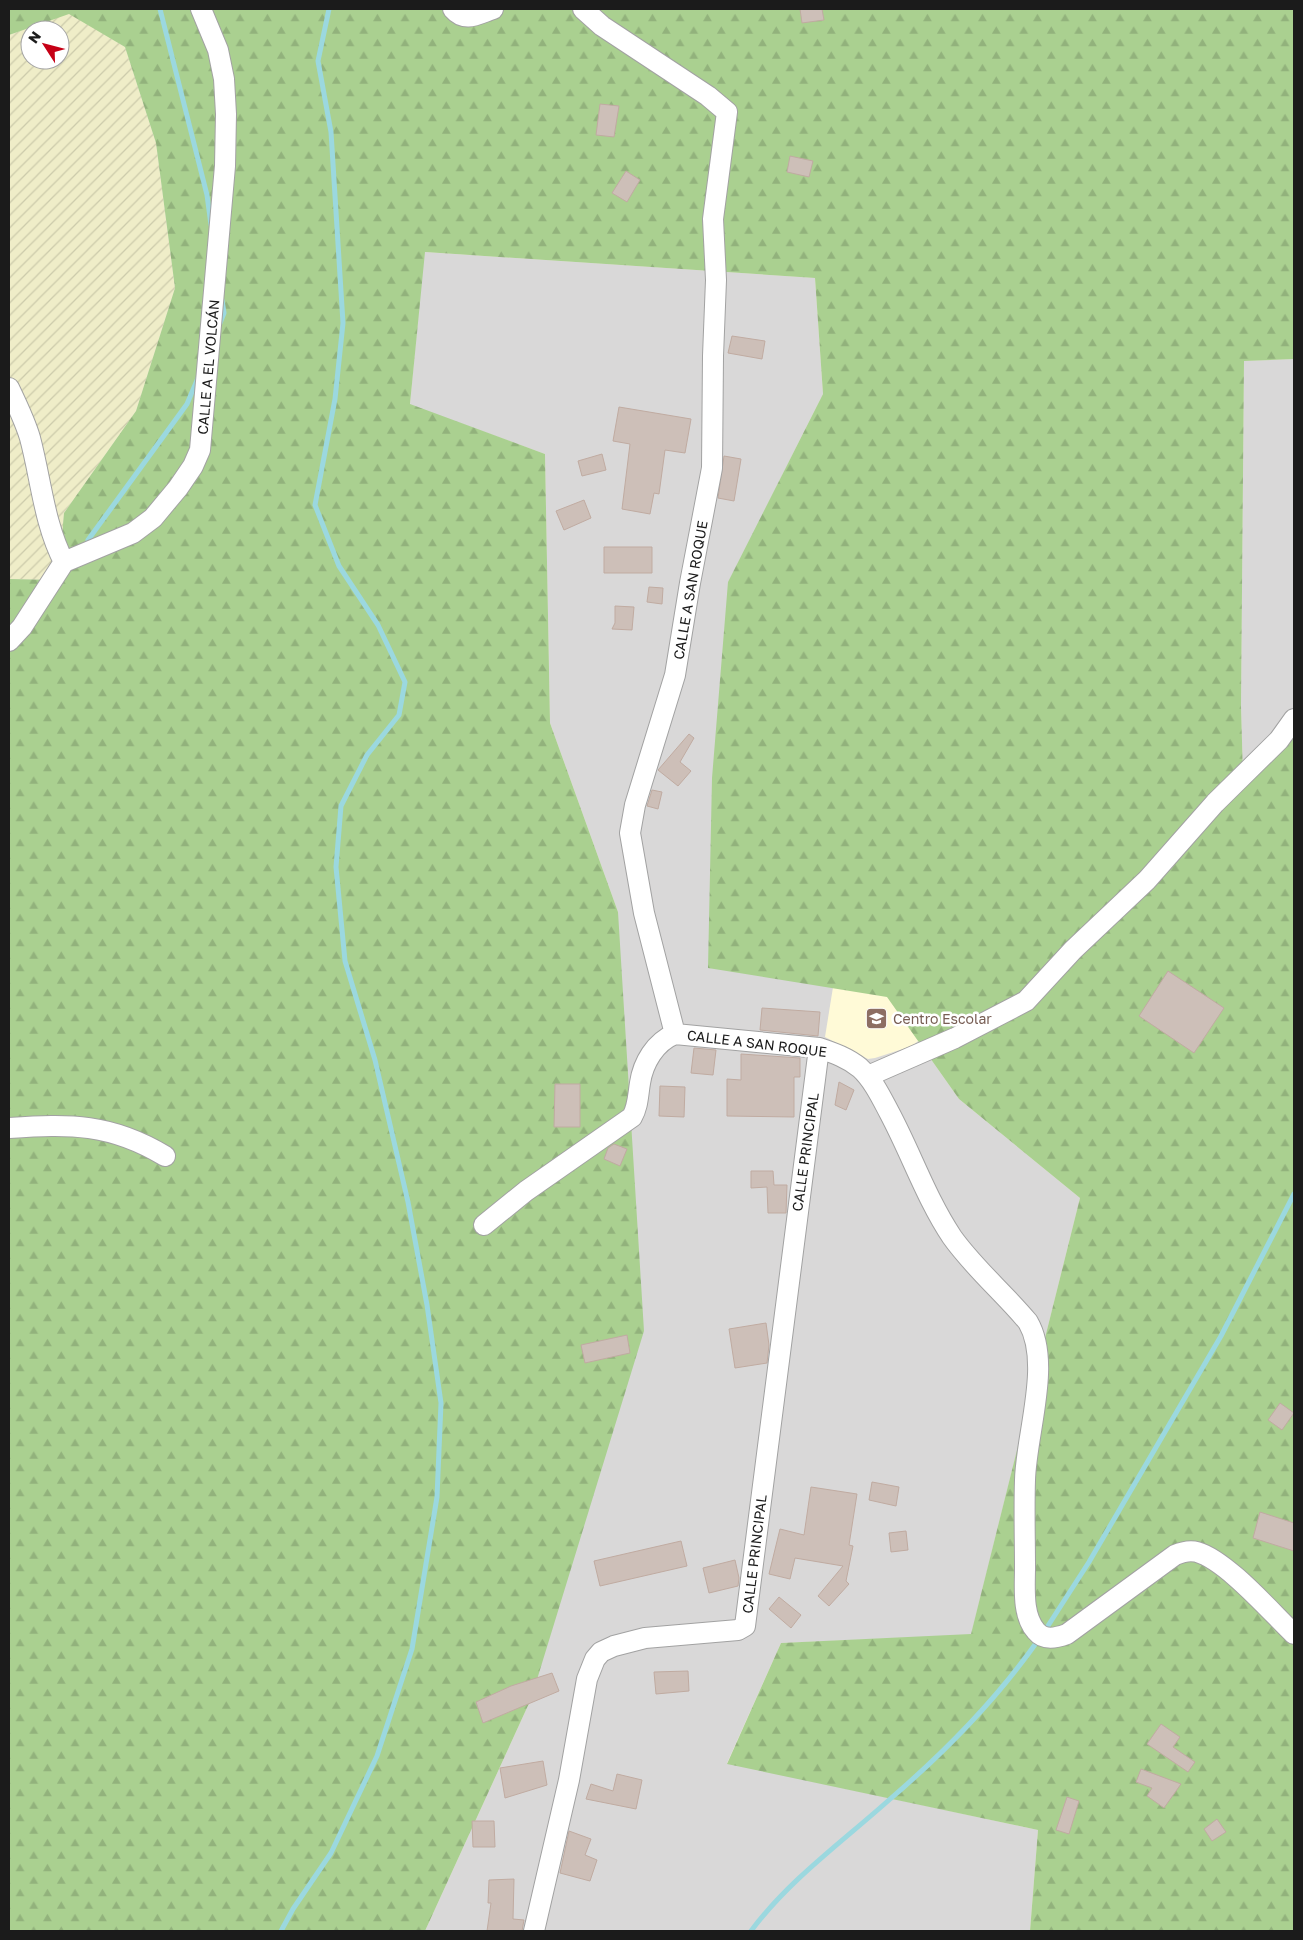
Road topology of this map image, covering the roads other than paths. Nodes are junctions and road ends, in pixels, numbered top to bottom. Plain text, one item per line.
1 (201, 9) edge
2 (453, 9) edge
3 (493, 9) edge
4 (584, 9) edge
5 (9, 388) edge
6 (64, 562) junction
7 (9, 642) edge
8 (1294, 719) edge
9 (674, 1034) junction
10 (819, 1048) junction
11 (868, 1076) junction
12 (9, 1128) edge
13 (165, 1156) dead end
14 (484, 1225) dead end
15 (1294, 1634) edge
16 (534, 1931) edge

1 - 6 street, CALLE A EL VOLCÁN
2 - 3 street
4 - 9 street, CALLE A SAN ROQUE
5 - 6 street
6 - 7 street
8 - 11 street
9 - 10 street, CALLE A SAN ROQUE
9 - 14 street
10 - 11 street, CALLE A SAN ROQUE
10 - 16 street, CALLE PRINCIPAL
11 - 15 street
12 - 13 street

